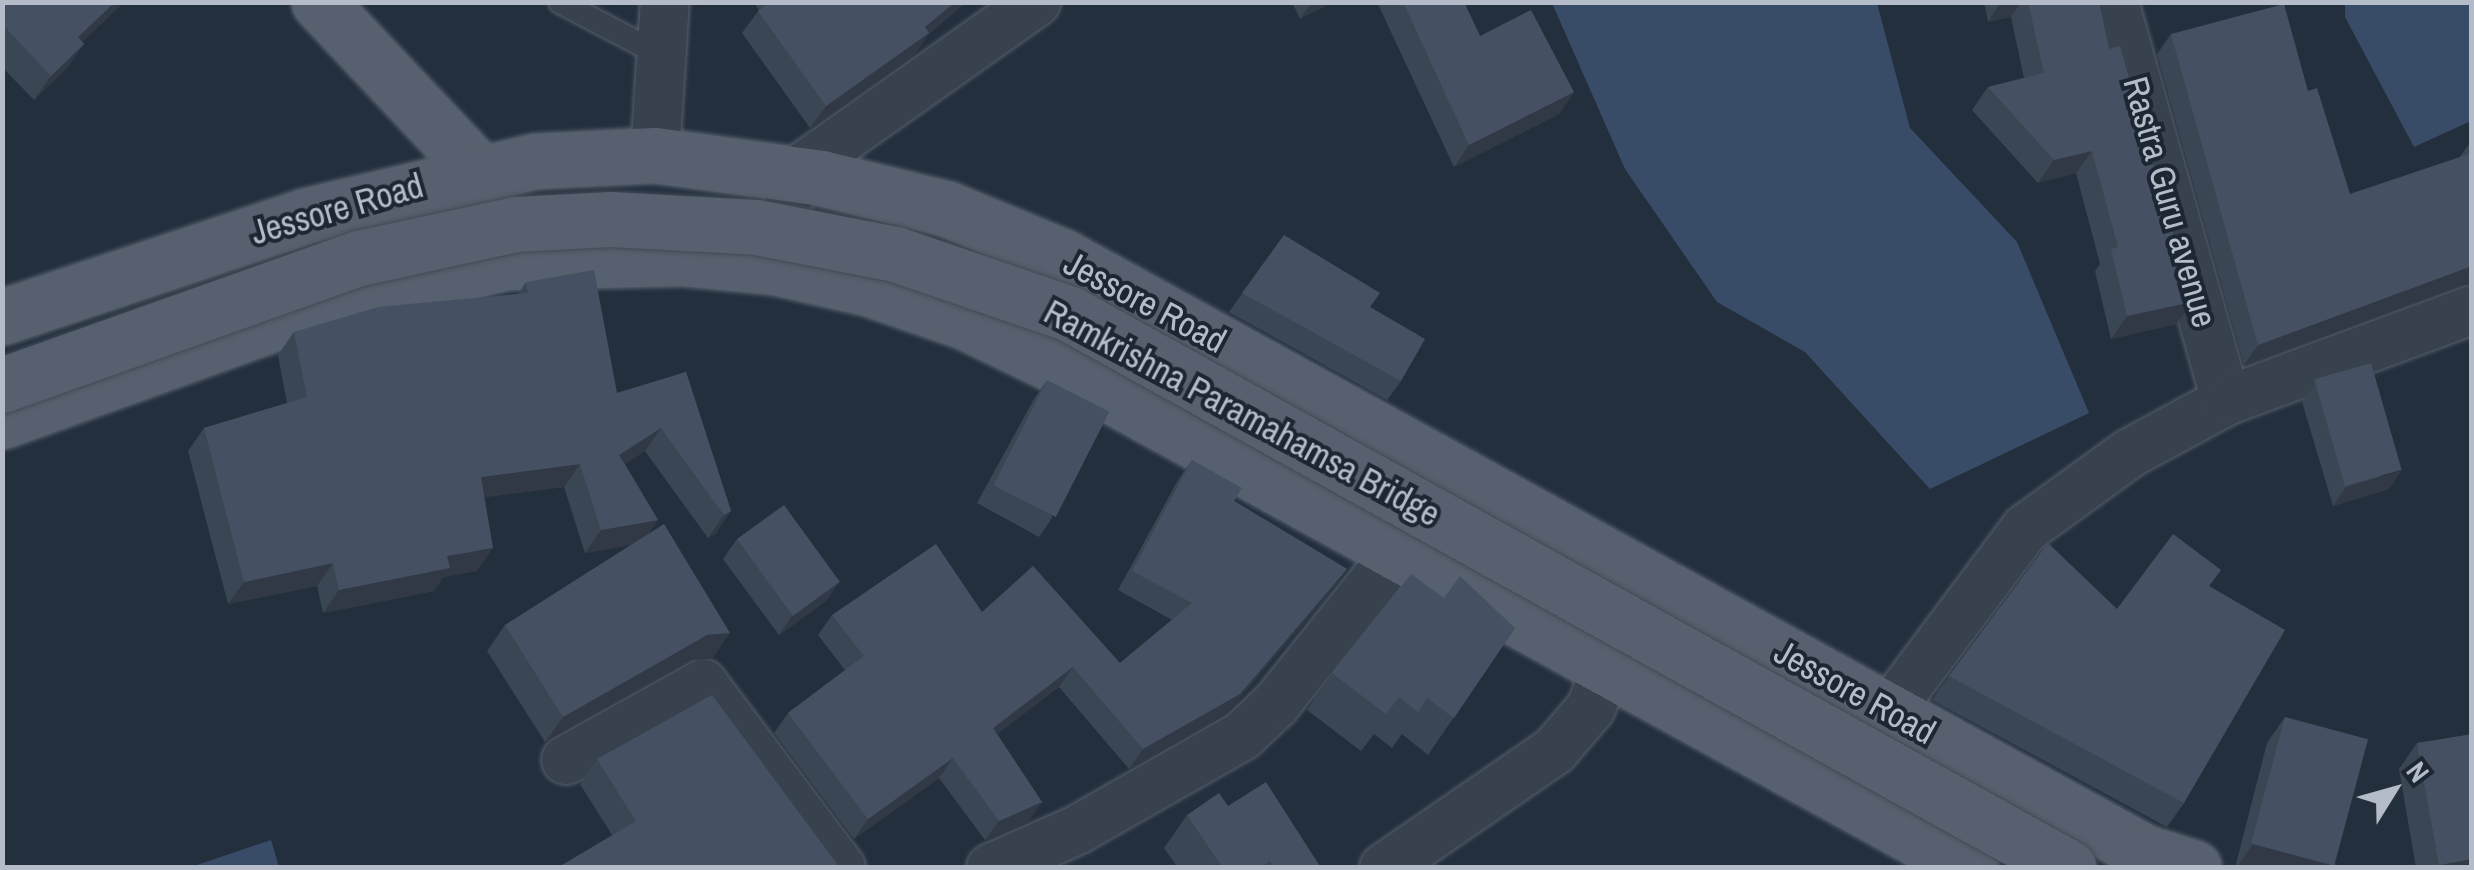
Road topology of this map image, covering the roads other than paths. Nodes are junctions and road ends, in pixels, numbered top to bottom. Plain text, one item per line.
1 (560, 2) edge
2 (665, 2) edge
3 (1036, 2) edge
4 (2114, 2) edge
5 (340, 9) edge
6 (662, 55) junction
7 (654, 155) junction
8 (478, 171) junction
9 (793, 174) junction
10 (506, 262) junction
11 (776, 267) junction
12 (2472, 310) edge
13 (2, 318) edge
14 (2, 386) edge
15 (2226, 402) junction
16 (2, 420) edge
17 (1398, 552) junction
18 (1607, 666) junction
19 (1888, 711) junction
20 (566, 760) dead end
21 (842, 868) edge
22 (991, 868) edge
23 (1384, 868) edge
24 (1971, 868) edge
25 (2068, 868) edge
26 (2194, 868) edge

1 - 6 lane
2 - 6 street
3 - 9 street
4 - 15 street, Rastra Guru avenue
5 - 8 main road
6 - 7 street
7 - 8 main road, Jessore Road
7 - 9 main road, Jessore Road
8 - 10 main road
8 - 13 main road, Jessore Road
9 - 11 street
9 - 19 main road, Jessore Road
10 - 11 main road
10 - 16 main road
11 - 17 main road
12 - 15 street
14 - 25 main road, Ramkrishna Paramahamsa Bridge, bridge
15 - 19 street
17 - 18 main road
17 - 22 street
18 - 23 street
18 - 24 main road
19 - 26 main road, Jessore Road
20 - 21 street

